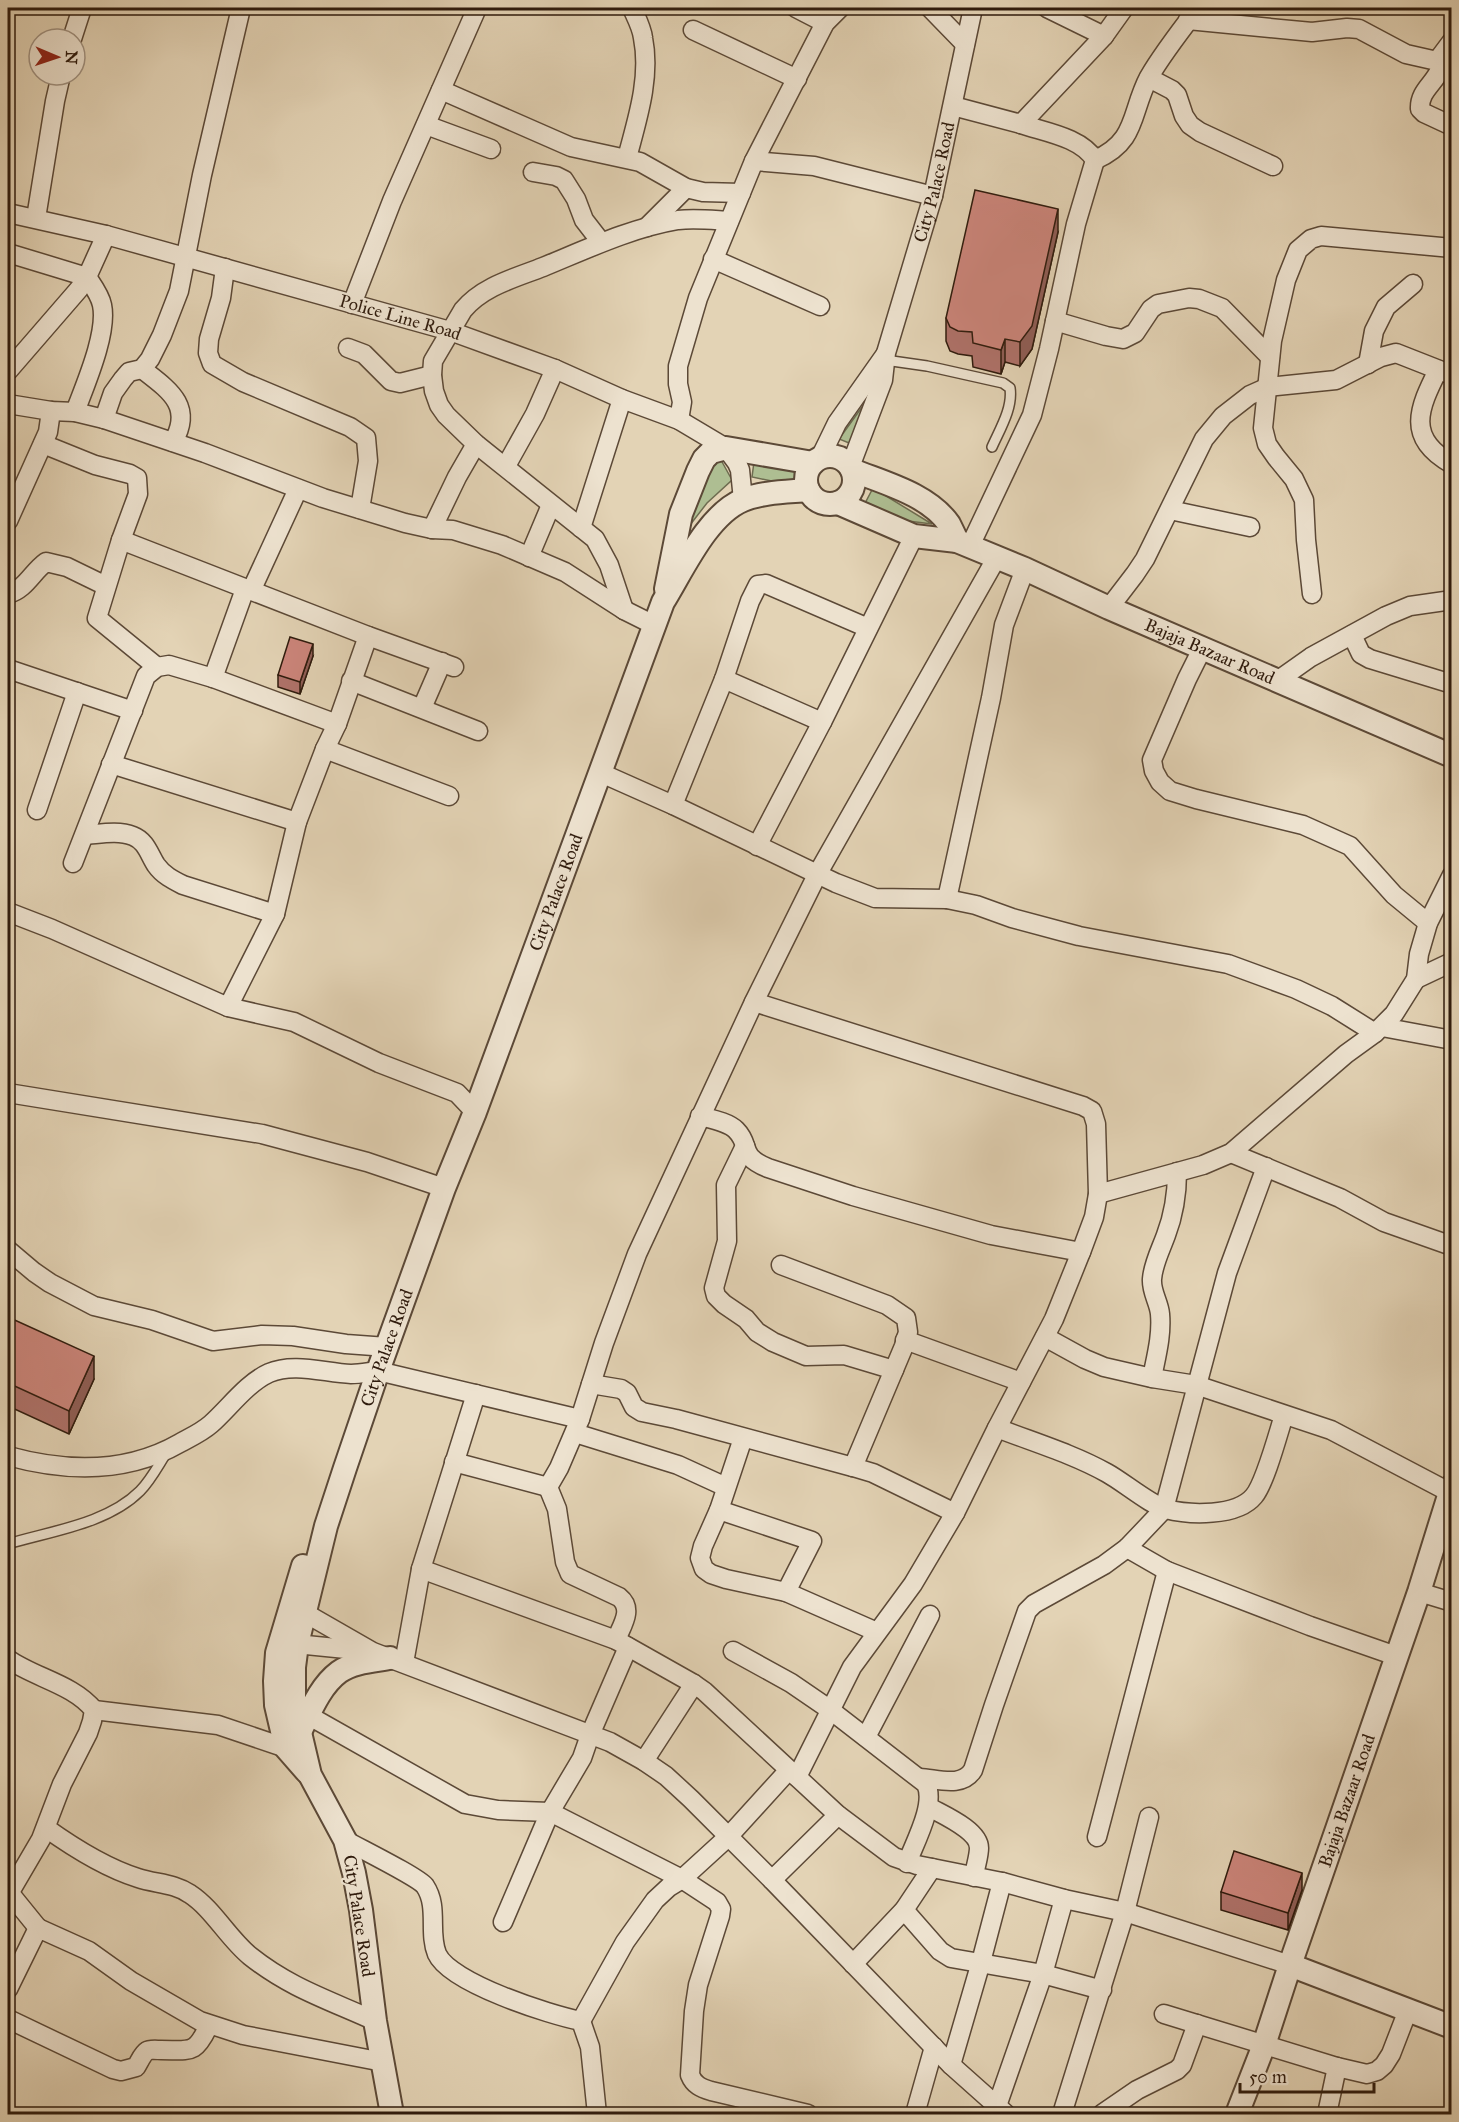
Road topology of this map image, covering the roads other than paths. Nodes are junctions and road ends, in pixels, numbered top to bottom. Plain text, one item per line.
1 (82, 8) edge
2 (241, 8) edge
3 (477, 8) edge
4 (632, 8) edge
5 (796, 8) edge
6 (840, 8) edge
7 (930, 8) edge
8 (973, 8) edge
9 (1047, 8) edge
10 (1124, 8) edge
11 (1193, 14) edge
12 (825, 23) junction
13 (76, 27) edge
14 (693, 30) dead end
15 (1104, 36) junction
16 (1452, 41) edge
17 (965, 44) junction
18 (1437, 61) junction
19 (1149, 78) junction
20 (797, 79) junction
21 (58, 87) edge
22 (441, 90) junction
23 (953, 106) junction
24 (1021, 124) junction
25 (426, 125) junction
26 (1452, 126) edge
27 (491, 149) dead end
28 (627, 158) junction
29 (1095, 159) junction
30 (754, 161) junction
31 (1273, 166) dead end
32 (532, 172) dead end
33 (686, 188) junction
34 (741, 192) junction
35 (933, 196) junction
36 (8, 213) edge
37 (36, 218) junction
38 (729, 221) junction
39 (645, 229) junction
40 (105, 235) junction
41 (601, 242) junction
42 (1452, 248) edge
43 (8, 253) edge
44 (187, 258) junction
45 (713, 259) junction
46 (225, 268) junction
47 (87, 277) junction
48 (1413, 284) dead end
49 (352, 304) junction
50 (820, 306) dead end
51 (1055, 321) junction
52 (450, 331) junction
53 (348, 348) dead end
54 (886, 356) junction
55 (1270, 357) junction
56 (1368, 364) junction
57 (142, 369) junction
58 (555, 369) junction
59 (8, 371) edge
60 (1445, 372) edge
61 (432, 375) junction
62 (8, 378) edge
63 (1269, 387) junction
64 (622, 399) junction
65 (8, 404) edge
66 (51, 411) junction
67 (75, 412) junction
68 (104, 419) junction
69 (679, 420) junction
70 (173, 442) junction
71 (43, 444) junction
72 (476, 444) junction
73 (992, 447) dead end
74 (726, 448) junction
75 (817, 460) junction
76 (1452, 464) edge
77 (506, 466) junction
78 (851, 468) junction
79 (298, 489) junction
80 (808, 490) junction
81 (743, 500) junction
82 (838, 503) junction
83 (551, 505) junction
84 (360, 509) junction
85 (1170, 510) junction
86 (8, 521) edge
87 (1250, 527) dead end
88 (581, 528) junction
89 (432, 529) junction
90 (914, 536) junction
91 (121, 540) junction
92 (964, 544) junction
93 (529, 556) junction
94 (997, 558) junction
95 (1025, 569) junction
96 (106, 586) junction
97 (248, 590) junction
98 (8, 594) edge
99 (1312, 594) dead end
100 (1452, 600) edge
101 (663, 602) junction
102 (1109, 608) junction
103 (624, 610) junction
104 (654, 625) junction
105 (868, 628) junction
106 (1352, 635) junction
107 (368, 636) junction
108 (1203, 647) junction
109 (157, 667) junction
110 (8, 669) edge
111 (213, 678) junction
112 (724, 679) junction
113 (351, 681) junction
114 (1277, 681) junction
115 (1452, 684) edge
116 (77, 692) junction
117 (422, 708) junction
118 (133, 711) junction
119 (822, 722) junction
120 (337, 724) junction
121 (478, 730) dead end
122 (325, 749) junction
123 (1452, 756) edge
124 (111, 764) junction
125 (600, 773) junction
126 (449, 796) dead end
127 (674, 805) junction
128 (37, 810) dead end
129 (297, 822) junction
130 (85, 835) junction
131 (758, 846) junction
132 (73, 863) dead end
133 (818, 873) junction
134 (1452, 875) edge
135 (947, 898) junction
136 (8, 912) edge
137 (275, 914) junction
138 (1428, 923) junction
139 (1452, 962) edge
140 (1416, 979) junction
141 (754, 1002) junction
142 (228, 1007) junction
143 (1378, 1030) junction
144 (1452, 1040) edge
145 (8, 1093) edge
146 (475, 1113) junction
147 (700, 1116) junction
148 (745, 1146) junction
149 (1231, 1153) junction
150 (1266, 1167) junction
151 (1177, 1172) junction
152 (444, 1188) junction
153 (1098, 1194) junction
154 (1452, 1246) edge
155 (8, 1250) edge
156 (1082, 1252) junction
157 (781, 1265) dead end
158 (1045, 1337) junction
159 (905, 1340) junction
160 (387, 1347) junction
161 (378, 1371) junction
162 (894, 1371) junction
163 (1152, 1378) junction
164 (1021, 1382) junction
165 (591, 1384) junction
166 (1196, 1384) junction
167 (476, 1394) junction
168 (1284, 1415) junction
169 (578, 1426) junction
170 (996, 1428) junction
171 (743, 1438) junction
172 (168, 1450) junction
173 (8, 1456) edge
174 (454, 1462) junction
175 (853, 1467) junction
176 (548, 1487) junction
177 (726, 1487) junction
178 (1450, 1489) edge
179 (1164, 1509) junction
180 (719, 1510) junction
181 (955, 1513) junction
182 (8, 1544) edge
183 (1127, 1548) junction
184 (421, 1569) junction
185 (1167, 1571) junction
186 (786, 1592) junction
187 (1419, 1592) junction
188 (1452, 1602) edge
189 (296, 1612) junction
190 (930, 1615) dead end
191 (877, 1632) junction
192 (289, 1643) junction
193 (622, 1643) junction
194 (733, 1651) dead end
195 (1396, 1656) junction
196 (389, 1658) junction
197 (8, 1659) edge
198 (694, 1684) junction
199 (829, 1709) junction
200 (94, 1710) junction
201 (298, 1730) junction
202 (590, 1734) junction
203 (866, 1737) junction
204 (644, 1761) junction
205 (793, 1774) junction
206 (920, 1778) junction
207 (928, 1807) junction
208 (550, 1812) junction
209 (838, 1815) junction
210 (1149, 1817) dead end
211 (46, 1828) junction
212 (729, 1837) junction
213 (1097, 1837) dead end
214 (345, 1840) junction
215 (907, 1863) junction
216 (932, 1868) junction
217 (974, 1876) junction
218 (682, 1879) junction
219 (772, 1880) junction
220 (1002, 1882) junction
221 (9, 1891) edge
222 (1064, 1899) junction
223 (904, 1910) junction
224 (1125, 1912) junction
225 (503, 1922) dead end
226 (38, 1928) junction
227 (981, 1962) junction
228 (854, 1964) junction
229 (1290, 1965) junction
230 (1043, 1974) junction
231 (8, 1989) edge
232 (1102, 1990) junction
233 (1408, 2010) junction
234 (1164, 2014) dead end
235 (8, 2019) edge
236 (375, 2021) junction
237 (581, 2021) junction
238 (1197, 2024) junction
239 (209, 2025) junction
240 (1452, 2027) edge
241 (1264, 2045) junction
242 (934, 2047) junction
243 (383, 2062) junction
244 (951, 2065) junction
245 (1337, 2067) junction
246 (1001, 2110) edge
247 (392, 2115) edge
248 (597, 2115) edge
249 (808, 2115) edge
250 (915, 2115) edge
251 (1062, 2115) edge
252 (1102, 2115) edge
253 (1237, 2115) edge
254 (1327, 2115) edge

1 - 13 street
2 - 44 street
3 - 22 street
4 - 28 street
5 - 12 street
6 - 12 street
7 - 17 street
8 - 17 street, City Palace Road
9 - 15 street
10 - 15 street
11 - 18 street
11 - 19 street
12 - 20 street
14 - 20 street
15 - 24 street
16 - 18 street
17 - 23 street, City Palace Road
18 - 26 street
19 - 29 street
19 - 31 street
20 - 30 street
21 - 37 street
22 - 25 street
22 - 28 street
23 - 24 street
23 - 35 street, City Palace Road
24 - 29 street
25 - 27 street
25 - 49 street
28 - 33 street
29 - 51 street
30 - 34 street
30 - 35 street
32 - 41 street
33 - 34 street
33 - 39 street
34 - 38 street
35 - 54 street, City Palace Road
36 - 37 street, Police Line Road
37 - 40 street, Police Line Road
38 - 39 street
38 - 45 street
39 - 41 street
40 - 44 street, Police Line Road
40 - 47 street
41 - 52 street
42 - 55 street
43 - 47 street
44 - 46 street, Police Line Road
44 - 57 street
45 - 50 street
45 - 69 street
46 - 49 street, Police Line Road
46 - 84 street
47 - 59 street
47 - 67 street
48 - 56 street
49 - 52 street, Police Line Road
51 - 55 street
51 - 92 street
52 - 58 street, Police Line Road
52 - 61 street
53 - 61 street
54 - 73 lane
54 - 75 street
54 - 78 street
55 - 63 street
56 - 60 street
56 - 63 street
57 - 68 street
57 - 70 street
58 - 64 street, Police Line Road
58 - 77 street
59 - 62 street
60 - 76 street
61 - 72 street
63 - 85 street
63 - 99 street
64 - 69 street, Police Line Road
64 - 88 street
65 - 66 street
66 - 67 street
66 - 71 street
67 - 68 street
68 - 70 street
69 - 74 street, Police Line Road
70 - 79 street
71 - 86 street
71 - 91 street
72 - 77 street
72 - 89 street
74 - 75 street
74 - 81 street
74 - 101 street, City Palace Road
75 - 78 street
75 - 80 street
77 - 83 street
78 - 82 street
78 - 92 street
79 - 84 street
79 - 97 street
80 - 81 street, City Palace Road
80 - 82 street
81 - 101 street, City Palace Road
82 - 90 street
83 - 88 street
83 - 93 street
84 - 89 street
85 - 87 street
85 - 102 street
88 - 103 street
89 - 93 street
90 - 92 street
90 - 105 street
91 - 96 street
91 - 97 street
92 - 94 street, Bajaja Bazaar Road
93 - 103 street
94 - 95 street, Bajaja Bazaar Road
94 - 133 street
95 - 102 street, Bajaja Bazaar Road
95 - 135 street
96 - 98 street
96 - 109 street
97 - 107 street
97 - 111 street
100 - 106 street
101 - 104 street, City Palace Road
102 - 108 street, Bajaja Bazaar Road
103 - 104 street
104 - 125 street, City Palace Road
105 - 112 street
105 - 119 street
106 - 114 street
106 - 115 street
107 - 113 street
107 - 117 street
108 - 114 street, Bajaja Bazaar Road
108 - 138 street
109 - 111 street
109 - 118 street
110 - 116 street
111 - 120 street
112 - 119 street
112 - 127 street
113 - 117 street
113 - 120 street
114 - 123 street, Bajaja Bazaar Road
116 - 118 street
116 - 128 street
117 - 121 street
118 - 124 street
119 - 131 street
120 - 122 street
122 - 126 street
122 - 129 street
124 - 129 street
124 - 130 street
125 - 127 street
125 - 146 street, City Palace Road
127 - 131 street
129 - 137 street
130 - 132 street
130 - 137 street
131 - 133 street
133 - 135 street
133 - 141 street
134 - 138 street
135 - 143 street
136 - 142 street
137 - 142 street
138 - 140 street
139 - 140 street
140 - 143 street
141 - 147 street
141 - 153 street
142 - 146 street
143 - 144 street
143 - 149 street
145 - 152 street
146 - 152 street, City Palace Road
147 - 148 street
147 - 165 street
148 - 156 street
148 - 162 street
149 - 150 street
149 - 151 street
150 - 154 street
150 - 166 street
151 - 153 street
151 - 163 street
152 - 160 street, City Palace Road
153 - 156 street
155 - 160 street
156 - 158 street
157 - 159 street
158 - 163 street
158 - 164 street
159 - 162 street
159 - 164 street
160 - 161 street, City Palace Road
161 - 167 street
161 - 172 street
161 - 189 street, City Palace Road
162 - 175 street
163 - 166 street
164 - 170 street
165 - 169 street
165 - 171 street
166 - 168 street
166 - 179 street
167 - 169 street
167 - 174 street
168 - 178 street
168 - 179 street
169 - 176 street
169 - 177 street
170 - 179 street
170 - 181 street
171 - 175 street
171 - 177 street
172 - 173 street
172 - 182 lane
174 - 176 street
174 - 184 street
175 - 181 street
176 - 193 street
177 - 180 street
178 - 187 street, Bajaja Bazaar Road
179 - 183 street
180 - 186 street
180 - 186 street
181 - 191 street
183 - 185 street
183 - 206 street
184 - 193 street
184 - 196 street
185 - 195 street
185 - 213 street
186 - 191 street
187 - 188 street
187 - 195 street, Bajaja Bazaar Road
189 - 192 street, City Palace Road
189 - 196 street
190 - 203 street
191 - 199 street
192 - 196 street
192 - 201 street, City Palace Road
192 - 201 street
193 - 198 street
193 - 202 street
194 - 199 street
195 - 229 street, Bajaja Bazaar Road
196 - 201 street
196 - 202 street
197 - 200 street
198 - 204 street
198 - 205 street
199 - 203 street
199 - 205 street
200 - 201 street
200 - 211 street
201 - 208 street
201 - 214 street, City Palace Road
202 - 204 street
202 - 208 street
203 - 206 street
204 - 212 street
205 - 209 street
205 - 212 street
206 - 207 street
207 - 215 street
207 - 217 street
208 - 218 street
208 - 225 street
209 - 215 street
209 - 219 street
210 - 224 street
211 - 221 street
211 - 236 street
212 - 218 street
212 - 219 street
214 - 236 street, City Palace Road
214 - 237 street
215 - 216 street
216 - 217 street
216 - 223 street
217 - 220 street
218 - 237 street
218 - 249 street
219 - 228 street
220 - 222 street
220 - 227 street
221 - 226 street
222 - 224 street
222 - 230 street
223 - 227 street
223 - 228 street
224 - 229 street
224 - 232 street
226 - 231 street
226 - 239 street
227 - 230 street
227 - 244 street
228 - 242 street
229 - 233 street
229 - 241 street, Bajaja Bazaar Road
230 - 232 street
230 - 246 street
232 - 251 street
233 - 240 street
233 - 245 street
234 - 238 street
235 - 239 street
236 - 243 street, City Palace Road
237 - 248 street
238 - 241 street
238 - 252 street
239 - 243 street
241 - 245 street
241 - 253 street, Bajaja Bazaar Road
242 - 244 street
242 - 250 street
243 - 247 street, City Palace Road
244 - 246 street
245 - 254 street

